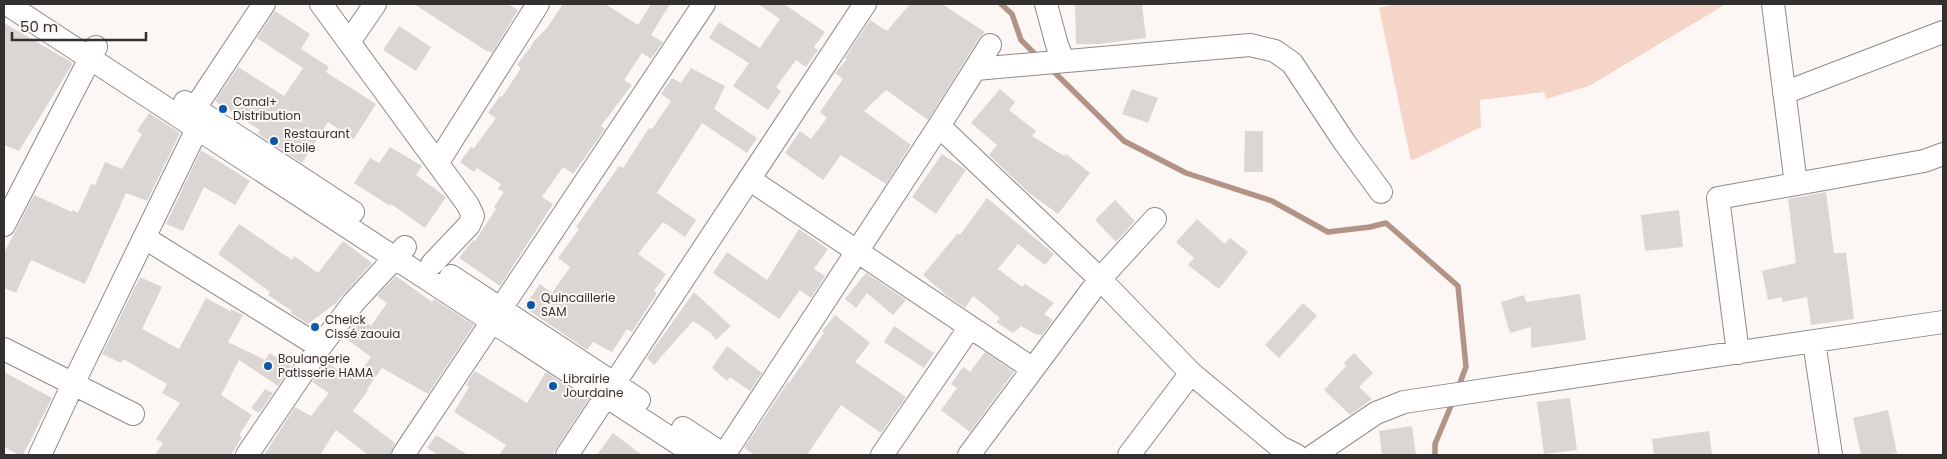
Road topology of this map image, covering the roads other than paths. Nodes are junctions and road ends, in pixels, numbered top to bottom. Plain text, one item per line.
1 (4, 4) edge
2 (34, 4) edge
3 (321, 4) edge
4 (375, 4) edge
5 (538, 4) edge
6 (704, 4) edge
7 (865, 4) edge
8 (1046, 4) edge
9 (1773, 4) edge
10 (259, 5) edge
11 (1943, 32) edge
12 (349, 42) junction
13 (990, 45) dead end
14 (93, 53) junction
15 (1056, 61) junction
16 (976, 69) junction
17 (1784, 93) junction
18 (192, 120) junction
19 (939, 126) junction
20 (1943, 154) edge
21 (438, 162) junction
22 (750, 179) junction
23 (1796, 184) junction
24 (1381, 192) dead end
25 (1155, 219) dead end
26 (4, 225) edge
27 (145, 238) junction
28 (857, 251) junction
29 (401, 252) junction
30 (432, 264) junction
31 (1100, 280) junction
32 (497, 315) junction
33 (1943, 322) edge
34 (970, 327) junction
35 (1814, 342) junction
36 (320, 348) junction
37 (4, 349) edge
38 (1738, 353) junction
39 (1033, 369) junction
40 (1191, 373) junction
41 (73, 384) junction
42 (610, 390) junction
43 (133, 414) dead end
44 (1283, 452) edge
45 (974, 454) edge
46 (40, 455) edge
47 (247, 455) edge
48 (403, 455) edge
49 (567, 455) edge
50 (696, 455) edge
51 (724, 455) edge
52 (882, 455) edge
53 (1129, 455) edge
54 (1314, 455) edge
55 (1831, 455) edge

1 - 14 street
2 - 14 street
3 - 12 street
4 - 12 street
5 - 21 street
6 - 32 street
7 - 22 street
8 - 15 street
9 - 17 street
10 - 18 street
11 - 17 street
12 - 21 street
13 - 16 street
14 - 18 street
14 - 26 street
15 - 16 street
15 - 24 street
16 - 19 street
17 - 23 street
18 - 27 street
18 - 29 street
19 - 28 street
19 - 31 street
20 - 23 street
21 - 30 street
22 - 28 street
22 - 42 street
23 - 38 street
25 - 31 street
27 - 36 street
27 - 41 street
28 - 34 street
28 - 51 street
29 - 30 street
29 - 32 street
29 - 36 street
30 - 32 street
31 - 39 street
31 - 40 street
32 - 42 street
32 - 48 street
33 - 35 street
34 - 39 street
34 - 52 street
35 - 38 street
35 - 55 street
36 - 47 street
37 - 41 street
38 - 54 street
39 - 45 street
40 - 44 street
40 - 53 street
41 - 43 street
41 - 46 street
42 - 49 street
42 - 50 street
42 - 51 street

